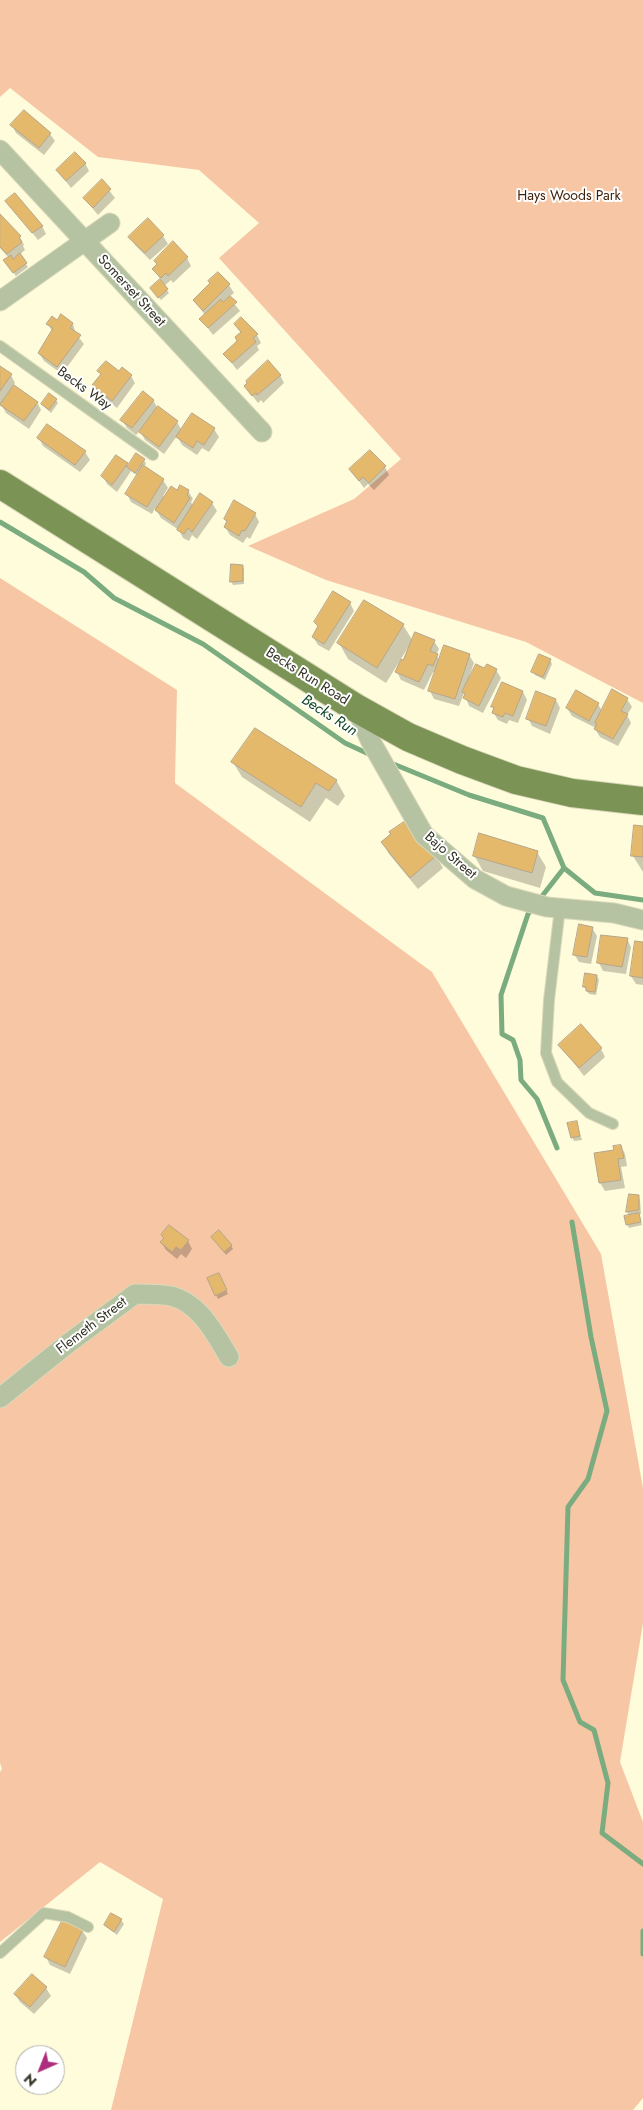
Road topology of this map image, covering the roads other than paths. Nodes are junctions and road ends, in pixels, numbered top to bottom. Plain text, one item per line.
1 (0, 150) edge
2 (110, 223) dead end
3 (86, 241) junction
4 (0, 301) edge
5 (0, 346) edge
6 (262, 432) dead end
7 (153, 455) dead end
8 (0, 484) edge
9 (356, 708) junction
10 (643, 801) edge
11 (553, 908) junction
12 (643, 920) edge
13 (613, 1124) dead end
14 (229, 1357) dead end
15 (0, 1398) edge
16 (88, 1927) dead end
17 (0, 1953) edge

1 - 3 street, Somerset Street
2 - 3 street
3 - 4 street
3 - 6 street, Somerset Street
5 - 7 lane, Becks Way
8 - 9 main road, Becks Run Road
9 - 10 main road, Becks Run Road
9 - 11 street, Bajo Street
11 - 12 street, Bajo Street
11 - 13 lane
14 - 15 street, Flemeth Street
16 - 17 lane

